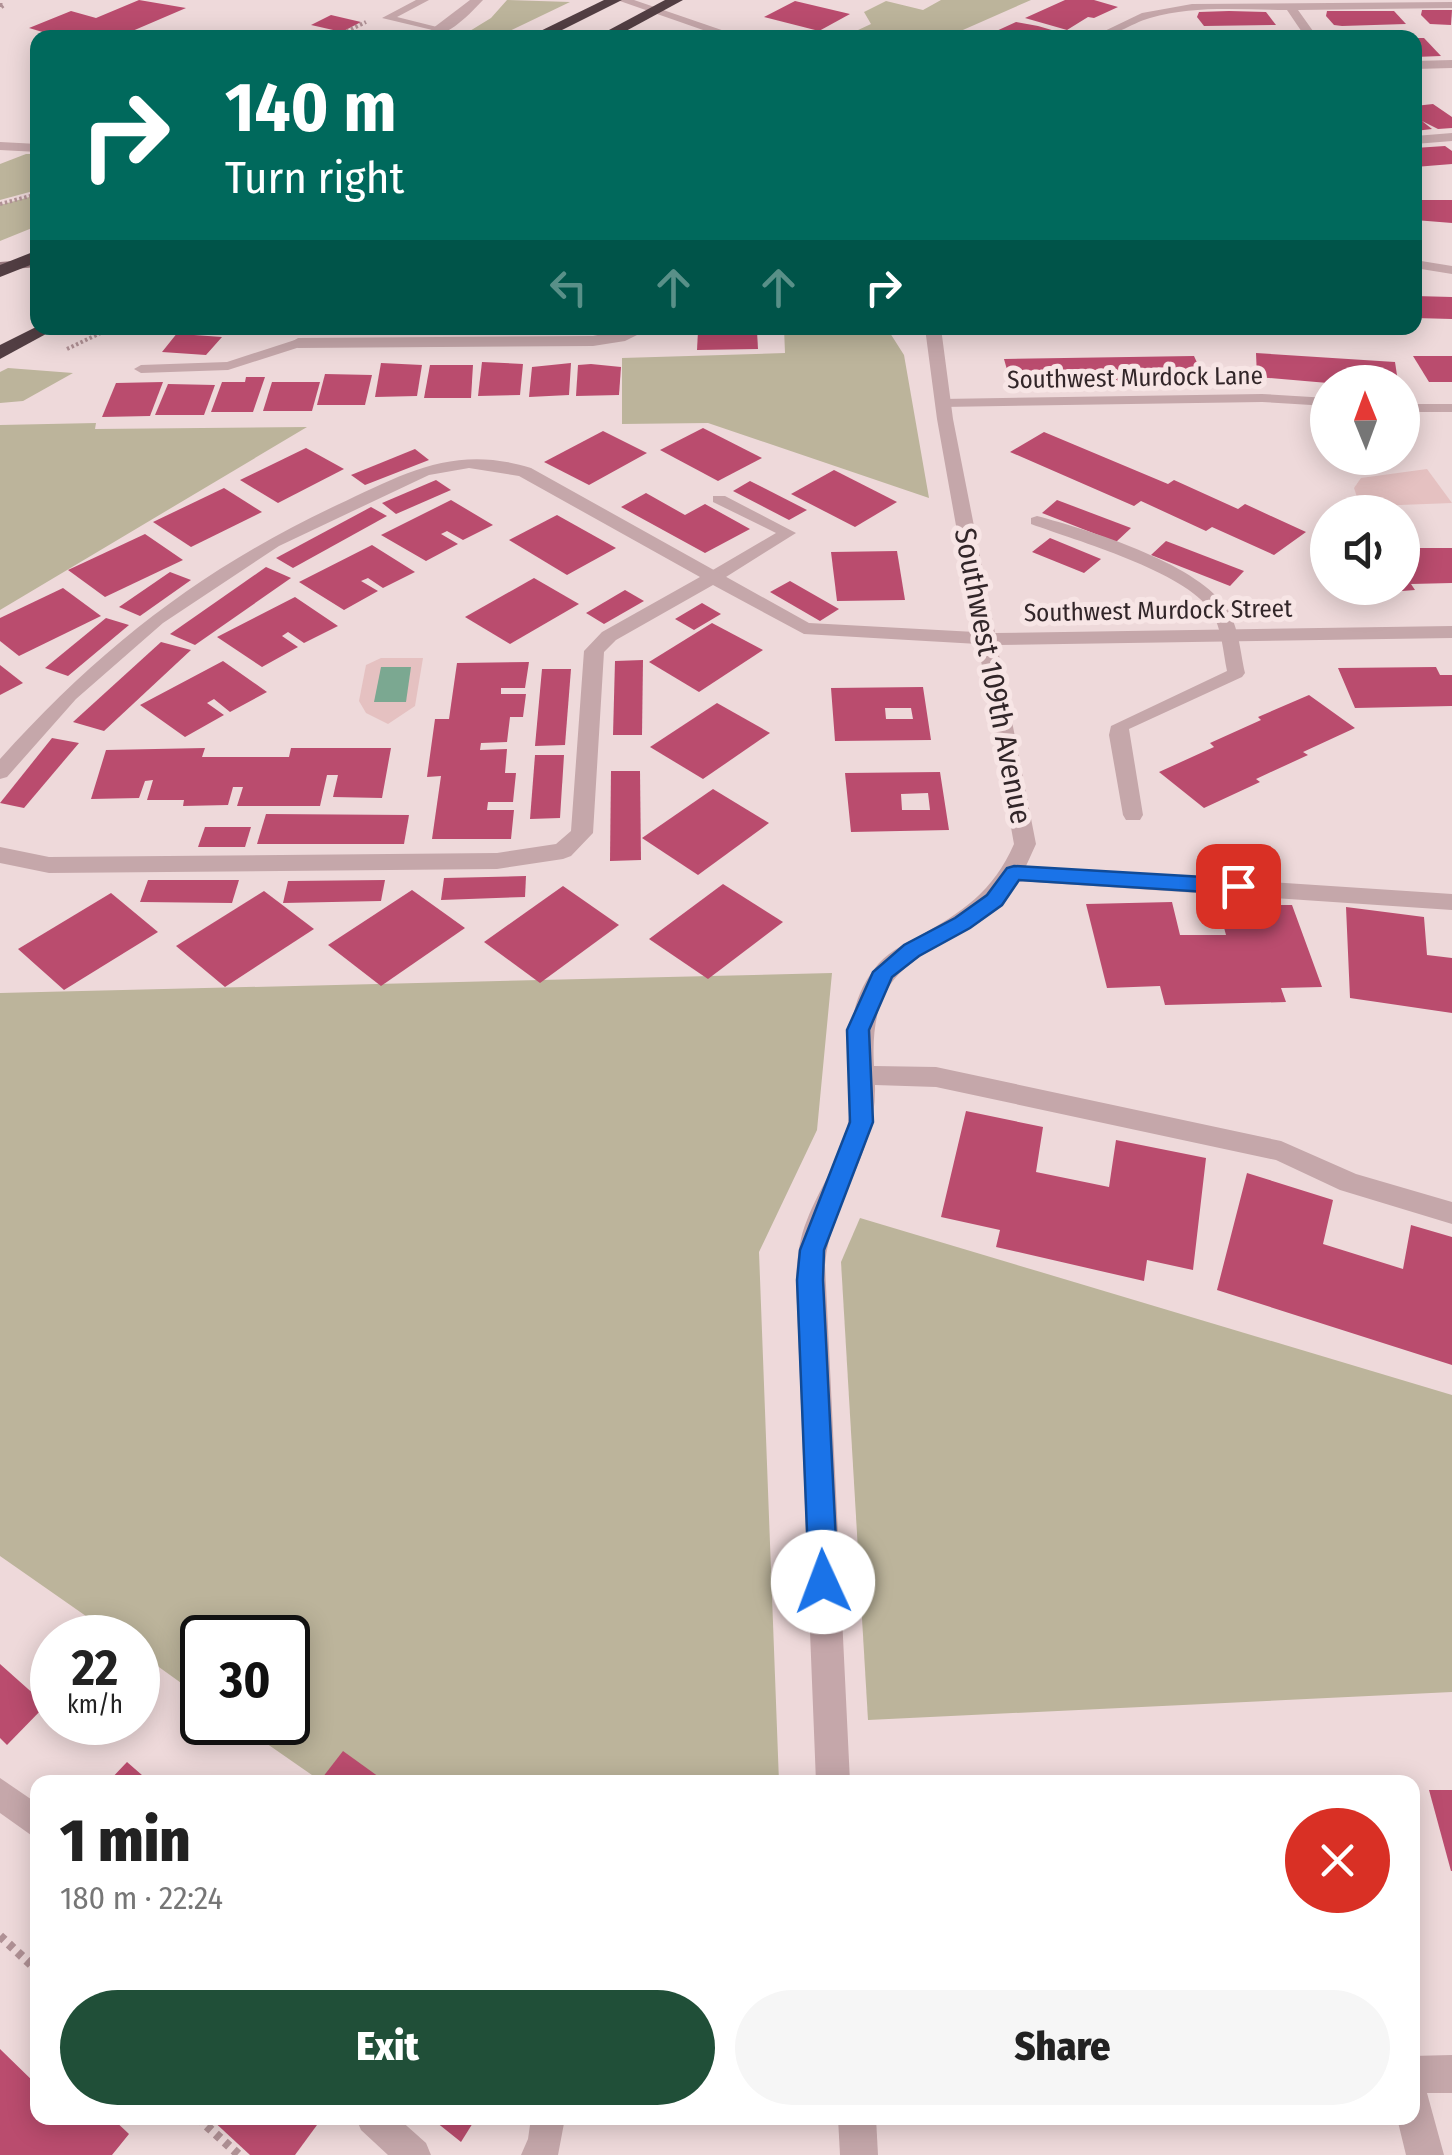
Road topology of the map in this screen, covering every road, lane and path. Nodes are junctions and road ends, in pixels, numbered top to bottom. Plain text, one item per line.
1 (424, 0) edge
2 (477, 0) edge
3 (619, 0) edge
4 (676, 0) edge
5 (1452, 5) edge
6 (1290, 6) junction
7 (656, 10) junction
8 (372, 19) dead end
9 (349, 30) edge
10 (437, 30) edge
11 (442, 30) edge
12 (552, 30) edge
13 (617, 30) edge
14 (716, 30) edge
15 (1113, 30) edge
16 (1306, 30) edge
17 (1422, 64) edge
18 (1452, 64) edge
19 (1452, 137) edge
20 (1422, 139) edge
21 (0, 146) edge
22 (30, 148) edge
23 (30, 196) edge
24 (0, 204) edge
25 (30, 257) edge
26 (30, 265) edge
27 (1422, 265) edge
28 (5, 268) edge
29 (1452, 270) edge
30 (35, 335) edge
31 (626, 335) edge
32 (933, 335) edge
33 (298, 343) joint
34 (0, 353) edge
35 (141, 369) dead end
36 (1310, 401) edge
37 (942, 404) junction
38 (1420, 408) edge
39 (1452, 408) edge
40 (719, 499) dead end
41 (1037, 522) dead end
42 (712, 578) junction
43 (1452, 632) edge
44 (1226, 636) junction
45 (985, 639) junction
46 (0, 772) edge
47 (1133, 815) dead end
48 (0, 856) edge
49 (1014, 873) junction
50 (1452, 902) edge
51 (860, 1074) junction
52 (1452, 1213) edge
53 (833, 1775) edge
54 (0, 1793) edge
55 (30, 1818) edge
56 (0, 1936) edge
57 (30, 1964) edge
58 (1452, 2074) edge
59 (1420, 2075) edge
60 (206, 2125) edge
61 (381, 2125) edge
62 (547, 2125) edge
63 (857, 2125) edge
64 (1418, 2125) edge
65 (239, 2155) edge
66 (414, 2155) edge
67 (538, 2155) edge
68 (859, 2155) edge
69 (1425, 2155) edge

1 - 10 lane
2 - 11 street
3 - 7 street
3 - 12 highway
4 - 7 highway
5 - 6 street
6 - 15 street
6 - 16 street
7 - 13 highway
7 - 14 street
8 - 9 path
17 - 18 street
19 - 20 street
21 - 22 street
23 - 24 path
25 - 28 highway
26 - 28 main road
27 - 29 street
30 - 34 highway
31 - 33 street
32 - 37 street, Southwest 109th Avenue
33 - 35 lane
36 - 37 lane, Southwest Murdock Lane
37 - 45 street, Southwest 109th Avenue
38 - 39 lane
40 - 42 lane
41 - 44 lane
42 - 45 street, Southwest Murdock Street
42 - 46 street, Southwest Murdock Street
42 - 48 street
43 - 44 street, Southwest Murdock Street
44 - 45 street, Southwest Murdock Street
44 - 47 lane
45 - 49 street, Southwest 109th Avenue
49 - 50 street
49 - 51 street
51 - 52 street
51 - 53 street
54 - 55 lane
56 - 57 path
58 - 59 street
60 - 65 path
61 - 66 lane
62 - 67 lane
63 - 68 street
64 - 69 street

